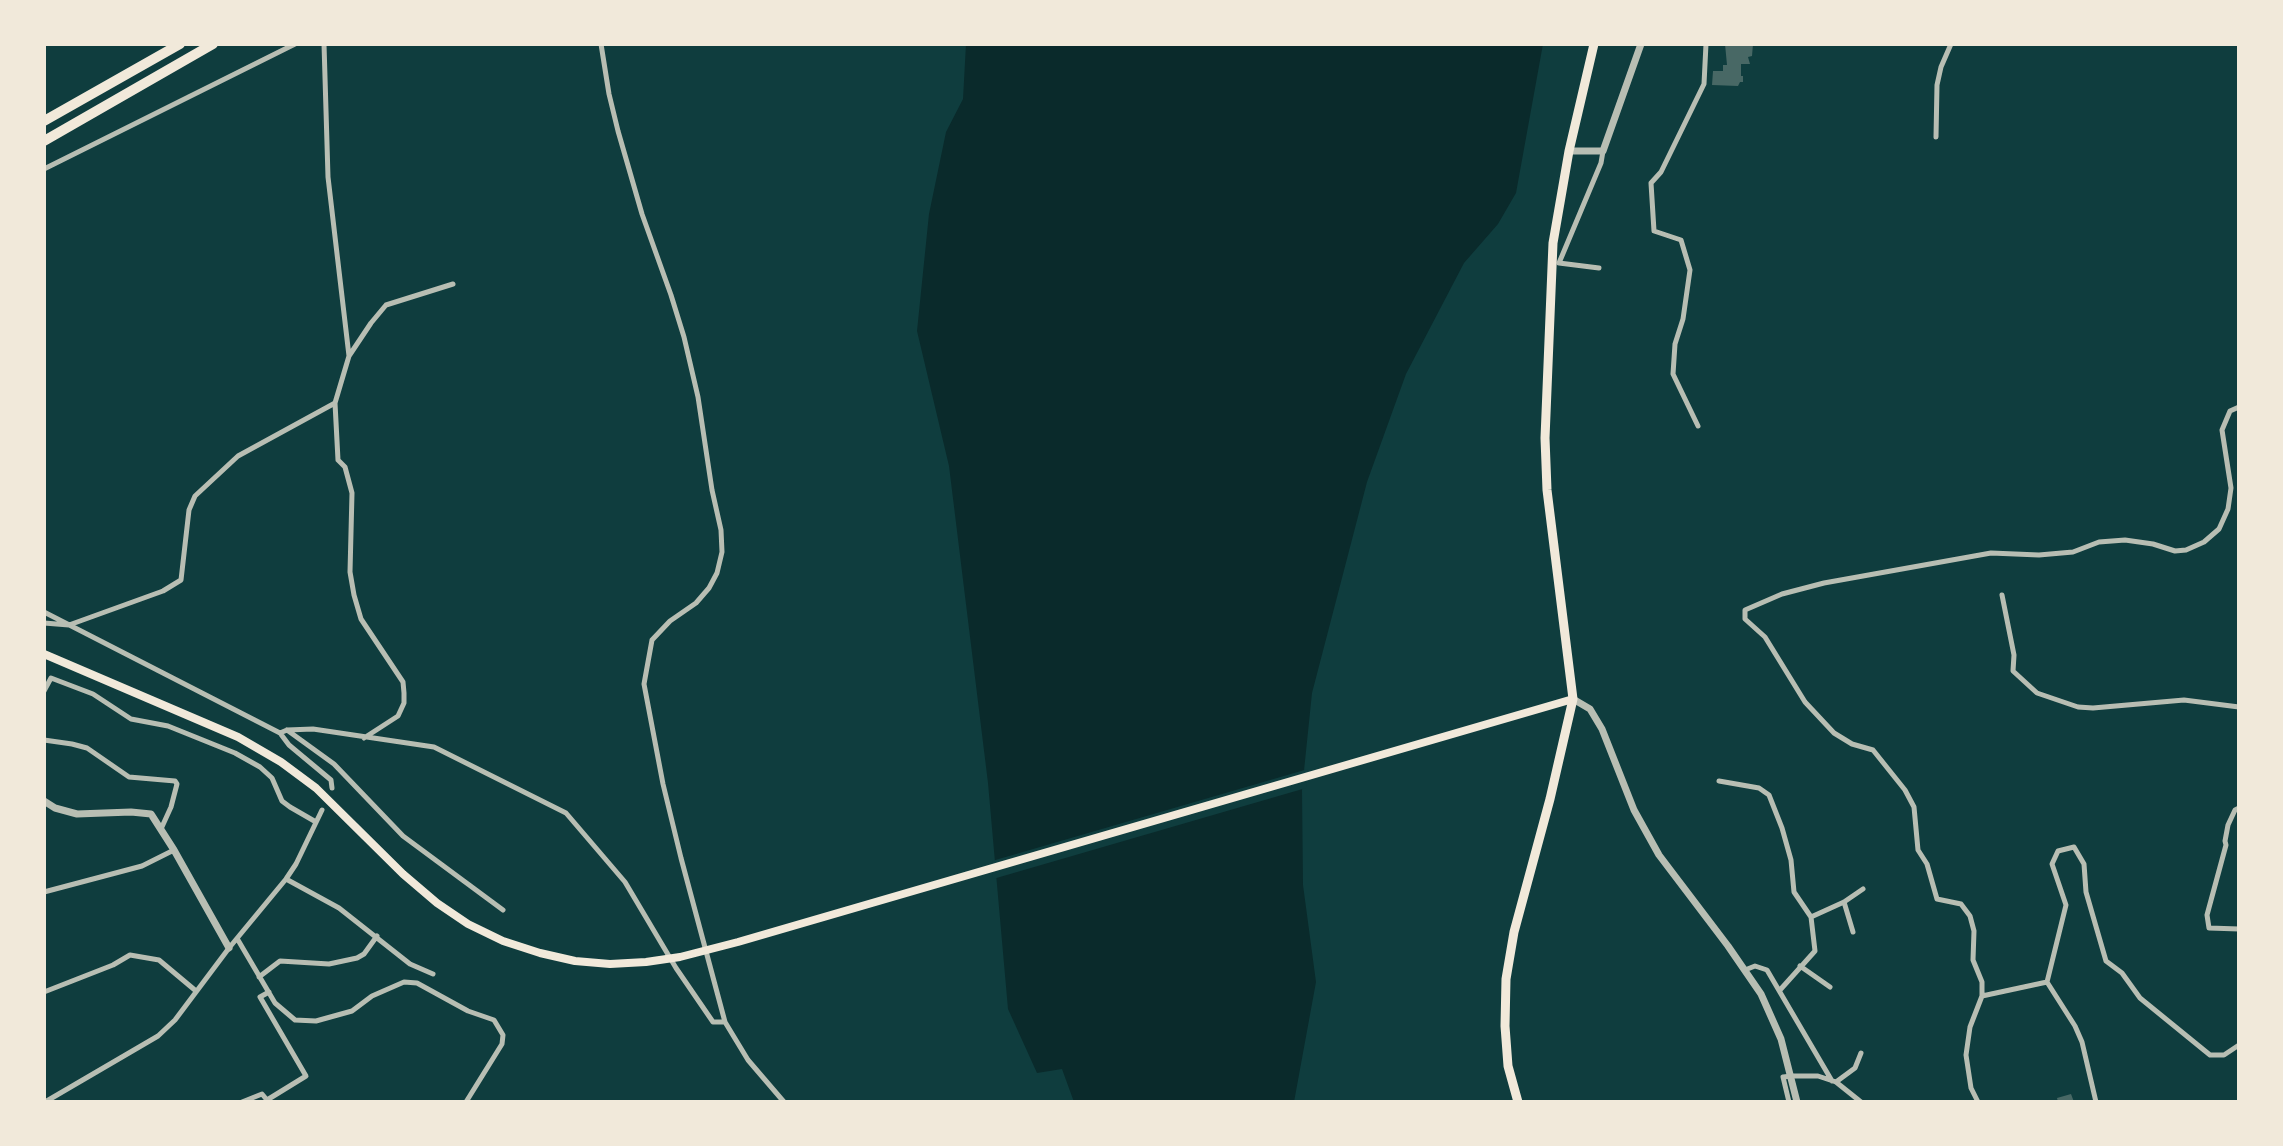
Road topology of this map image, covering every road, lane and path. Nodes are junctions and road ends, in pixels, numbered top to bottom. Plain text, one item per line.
1 (180, 44) edge
2 (213, 44) edge
3 (295, 44) edge
4 (324, 44) edge
5 (601, 44) edge
6 (1594, 44) edge
7 (1641, 44) edge
8 (1706, 44) edge
9 (1951, 44) edge
10 (44, 121) edge
11 (1936, 137) dead end
12 (44, 141) edge
13 (1569, 151) junction
14 (1603, 151) junction
15 (44, 169) edge
16 (1599, 268) dead end
17 (453, 284) dead end
18 (349, 356) junction
19 (335, 403) junction
20 (2239, 407) edge
21 (1698, 426) dead end
22 (2002, 595) dead end
23 (44, 612) edge
24 (44, 623) edge
25 (69, 625) junction
26 (44, 654) edge
27 (44, 691) edge
28 (1573, 699) junction
29 (2239, 707) edge
30 (284, 731) junction
31 (365, 738) junction
32 (44, 740) edge
33 (1719, 781) dead end
34 (332, 788) dead end
35 (44, 801) edge
36 (2239, 808) edge
37 (322, 810) dead end
38 (316, 822) junction
39 (161, 829) junction
40 (174, 850) junction
41 (286, 879) junction
42 (1863, 889) dead end
43 (44, 892) edge
44 (1844, 902) junction
45 (503, 910) dead end
46 (1811, 917) junction
47 (2239, 929) edge
48 (1853, 932) dead end
49 (377, 936) junction
50 (238, 940) junction
51 (229, 948) junction
52 (1800, 966) junction
53 (1745, 970) junction
54 (433, 974) dead end
55 (259, 976) junction
56 (2047, 982) junction
57 (1830, 987) dead end
58 (1780, 990) junction
59 (196, 991) junction
60 (44, 992) edge
61 (269, 992) junction
62 (1982, 996) junction
63 (725, 1023) junction
64 (2239, 1045) edge
65 (1861, 1053) dead end
66 (1792, 1076) junction
67 (1834, 1081) junction
68 (267, 1101) edge
69 (1857, 1101) edge
70 (45, 1102) edge
71 (242, 1102) edge
72 (466, 1102) edge
73 (784, 1102) edge
74 (1518, 1102) edge
75 (1789, 1102) edge
76 (1797, 1102) edge
77 (1978, 1102) edge
78 (2096, 1102) edge

1 - 10 highway
2 - 12 highway
3 - 15 street
4 - 18 street
5 - 63 street
6 - 13 main road
7 - 14 street
8 - 21 street
9 - 11 street
13 - 14 street
13 - 28 main road
14 - 16 street
17 - 18 street
18 - 19 street
19 - 25 street
19 - 31 street
20 - 62 street
22 - 29 street
23 - 25 street
24 - 25 street
25 - 30 street
26 - 28 main road
27 - 38 street
28 - 53 street
28 - 74 main road
30 - 31 street
30 - 34 street
30 - 45 street
31 - 63 street
32 - 39 street
33 - 46 street
35 - 39 street
36 - 47 street
37 - 38 street
38 - 41 street
39 - 40 street
40 - 43 street
40 - 51 street
41 - 49 street
41 - 50 street
42 - 44 street
44 - 46 street
44 - 48 street
46 - 52 street
49 - 54 street
49 - 55 street
50 - 51 street
50 - 55 street
51 - 59 street
52 - 57 street
52 - 58 street
53 - 58 street
53 - 66 street
55 - 61 street
56 - 62 street
56 - 64 street
56 - 78 street
58 - 67 street
59 - 60 street
59 - 70 street
61 - 68 street
61 - 72 street
62 - 77 street
63 - 73 street
65 - 67 street
66 - 67 street
66 - 75 street
66 - 76 street
67 - 69 street
68 - 71 street

